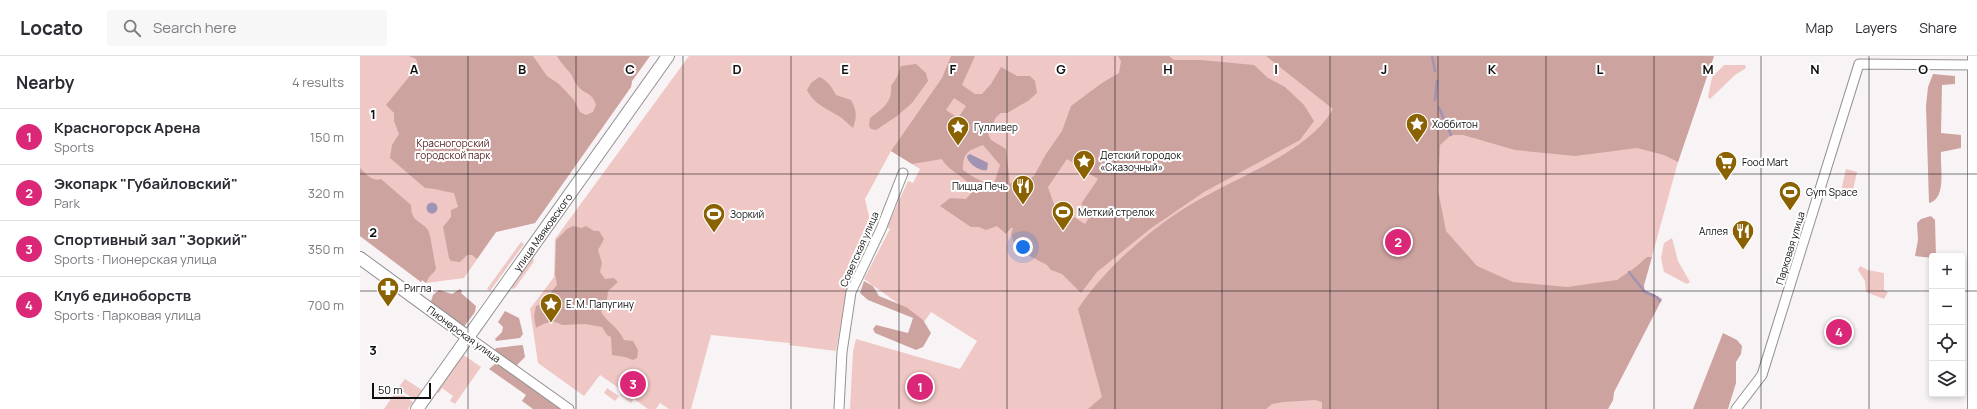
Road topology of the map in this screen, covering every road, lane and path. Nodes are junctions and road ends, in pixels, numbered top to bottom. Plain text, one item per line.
1 (668, 56) edge
2 (1975, 62) edge
3 (903, 173) dead end
4 (360, 258) edge
5 (468, 337) junction
6 (417, 409) edge
7 (569, 409) edge
8 (839, 409) edge
9 (1736, 409) edge
10 (1974, 409) edge

1 - 5 street, улица Маяковского
2 - 9 street, Парковая улица
2 - 10 street
3 - 8 street, Советская улица
4 - 5 street, Пионерская улица
5 - 6 street, улица Маяковского
5 - 7 street, Пионерская улица

